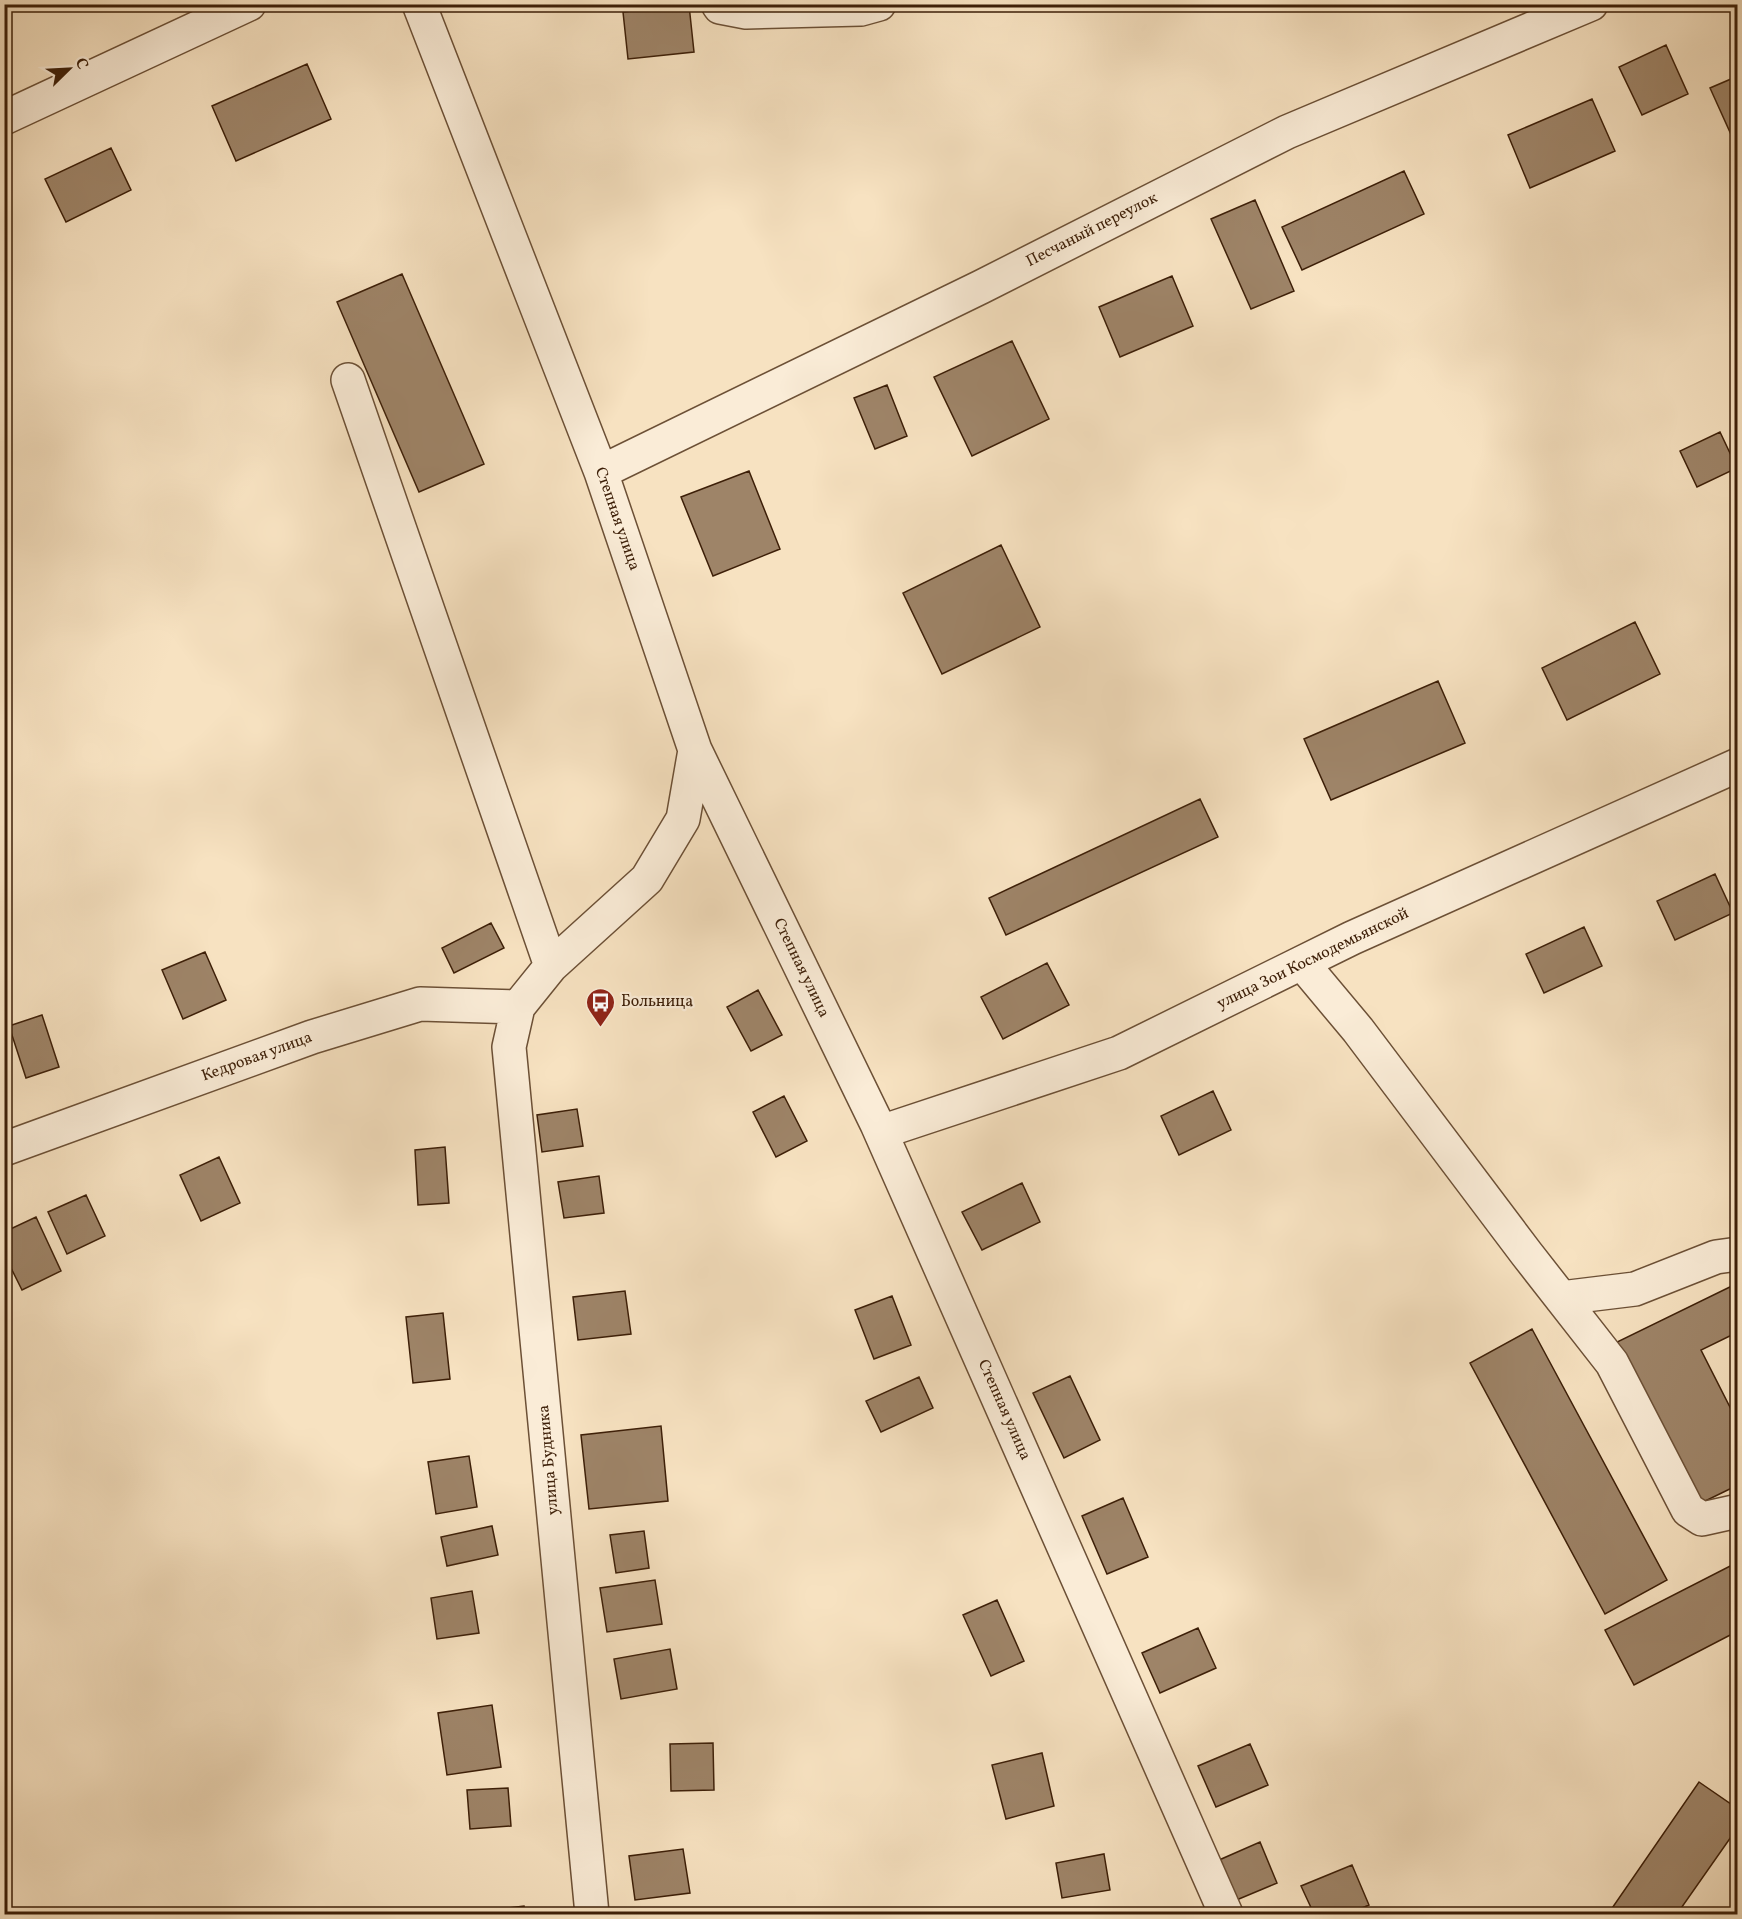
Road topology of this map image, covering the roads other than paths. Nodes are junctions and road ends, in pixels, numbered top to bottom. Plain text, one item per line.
1 (249, 4) edge
2 (419, 4) edge
3 (718, 4) edge
4 (879, 4) edge
5 (1591, 4) edge
6 (4, 118) edge
7 (348, 381) dead end
8 (601, 472) junction
9 (695, 750) junction
10 (1737, 765) edge
11 (1302, 963) junction
12 (551, 966) junction
13 (518, 1007) junction
14 (881, 1132) junction
15 (4, 1149) edge
16 (1737, 1254) edge
17 (1561, 1298) junction
18 (1737, 1511) edge
19 (592, 1914) edge
20 (1226, 1914) edge

1 - 6 street
2 - 8 street, Степная улица
3 - 4 street
5 - 8 street, Песчаный переулок
7 - 12 street
8 - 9 street, Степная улица
9 - 12 street
9 - 14 street, Степная улица
10 - 11 street, улица Зои Космодемьянской
11 - 14 street, улица Зои Космодемьянской
11 - 17 street
12 - 13 street
13 - 15 street, Кедровая улица
13 - 19 street, улица Будника
14 - 20 street, Степная улица
16 - 17 street
17 - 18 street

